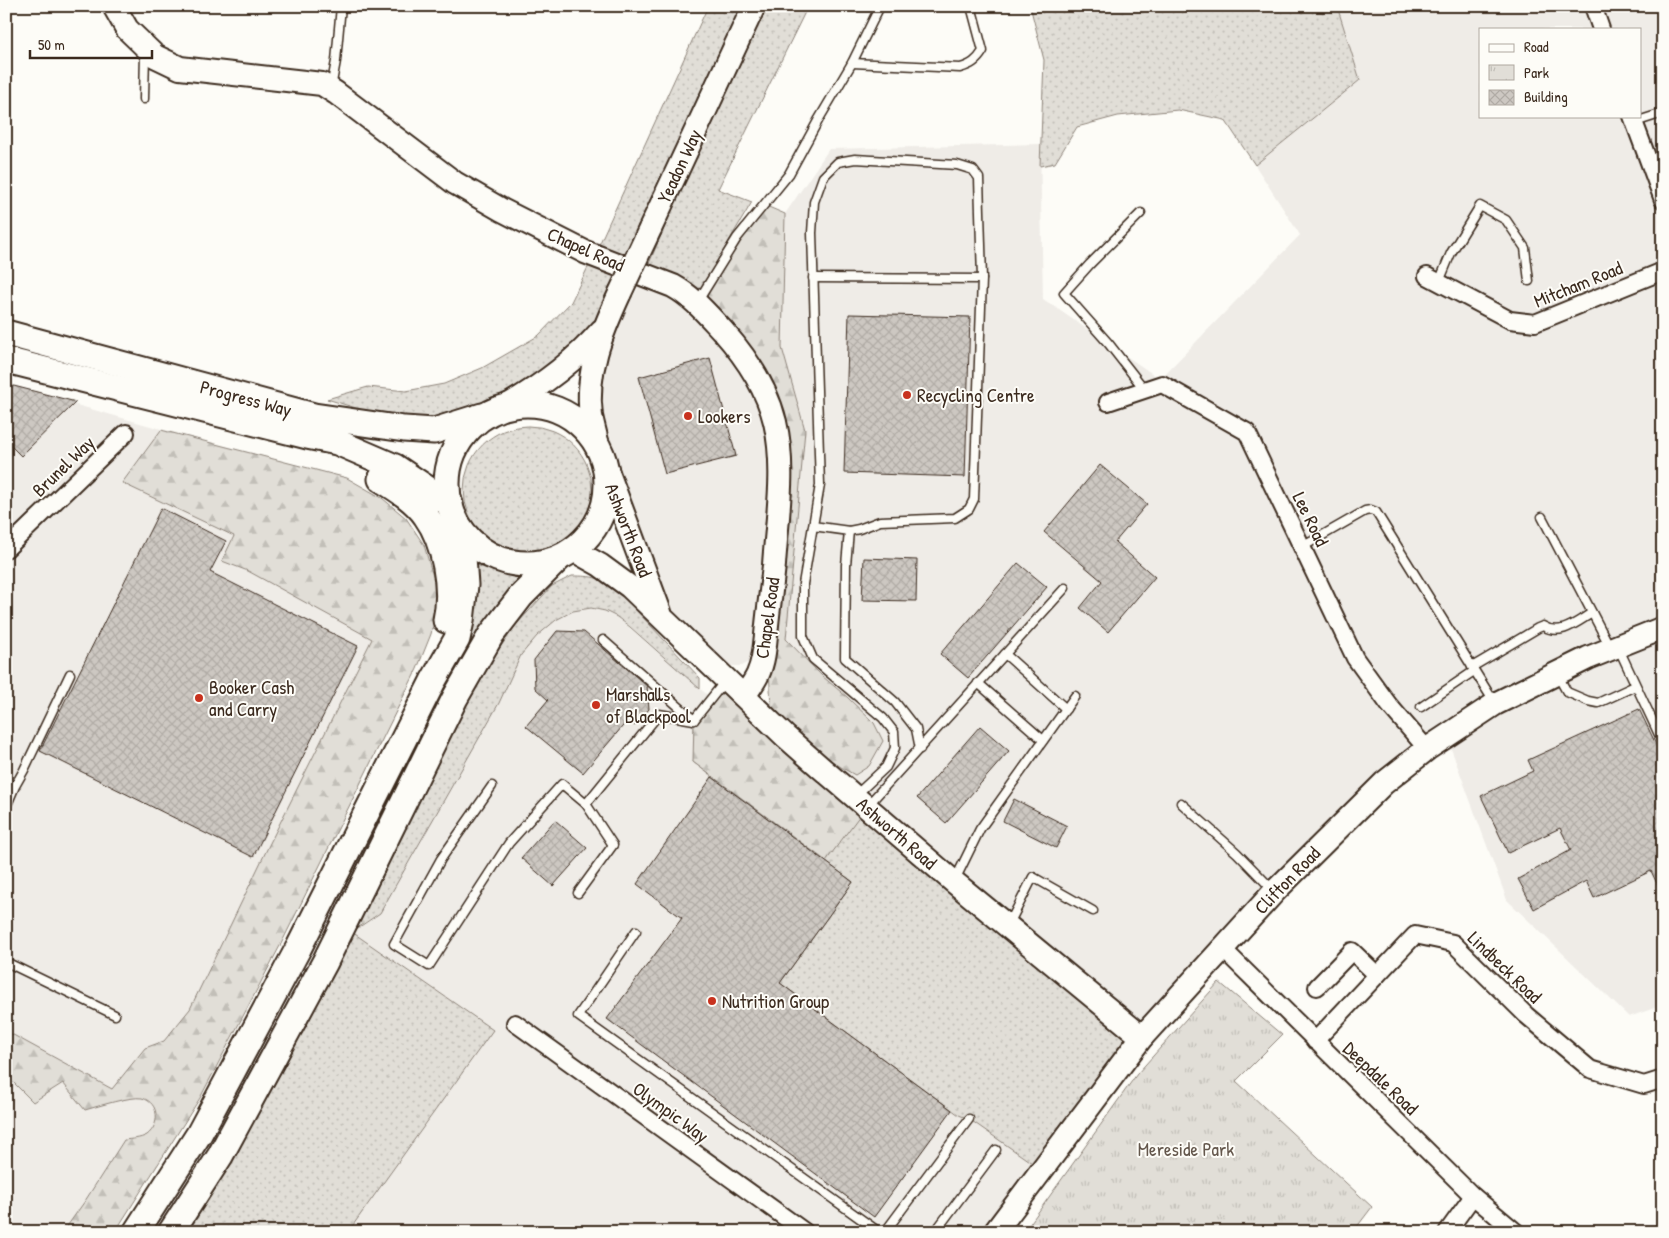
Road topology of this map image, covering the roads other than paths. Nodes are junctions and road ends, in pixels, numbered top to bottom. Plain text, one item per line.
1 (114, 6) edge
2 (341, 6) edge
3 (754, 6) edge
4 (880, 6) edge
5 (971, 6) edge
6 (1593, 6) edge
7 (1601, 28) edge
8 (146, 46) junction
9 (852, 62) junction
10 (331, 90) junction
11 (144, 99) dead end
12 (1663, 113) edge
13 (1642, 117) edge
14 (1634, 119) edge
15 (1663, 200) edge
16 (1141, 213) dead end
17 (1663, 271) edge
18 (813, 278) junction
19 (982, 279) junction
20 (1433, 279) joint
21 (1529, 281) dead end
22 (696, 303) junction
23 (605, 326) junction
24 (6, 333) edge
25 (6, 360) edge
26 (1145, 390) junction
27 (1108, 402) dead end
28 (496, 411) junction
29 (126, 433) dead end
30 (306, 436) junction
31 (598, 446) junction
32 (607, 470) junction
33 (450, 504) junction
34 (1542, 517) dead end
35 (813, 526) junction
36 (461, 530) junction
37 (849, 531) junction
38 (1302, 547) junction
39 (6, 549) edge
40 (565, 554) junction
41 (1065, 588) dead end
42 (1592, 613) junction
43 (662, 618) junction
44 (1663, 628) edge
45 (602, 640) dead end
46 (1614, 648) junction
47 (1005, 654) junction
48 (1473, 669) junction
49 (1556, 673) junction
50 (70, 674) dead end
51 (726, 679) junction
52 (433, 681) junction
53 (978, 683) junction
54 (1636, 686) junction
55 (744, 696) junction
56 (1075, 696) dead end
57 (1495, 704) junction
58 (1421, 707) dead end
59 (1066, 709) junction
60 (694, 720) junction
61 (1043, 740) junction
62 (1663, 743) edge
63 (1427, 749) junction
64 (920, 750) junction
65 (492, 786) dead end
66 (860, 802) junction
67 (1181, 803) dead end
68 (586, 804) junction
69 (6, 807) edge
70 (954, 882) junction
71 (1275, 891) junction
72 (578, 893) dead end
73 (1093, 911) dead end
74 (1008, 926) junction
75 (636, 931) dead end
76 (1222, 948) junction
77 (6, 962) edge
78 (1377, 975) junction
79 (1317, 987) dead end
80 (115, 1015) dead end
81 (515, 1024) dead end
82 (1142, 1037) junction
83 (1314, 1041) junction
84 (1663, 1079) edge
85 (969, 1119) dead end
86 (996, 1150) dead end
87 (1473, 1196) junction
88 (136, 1232) edge
89 (171, 1232) edge
90 (805, 1232) edge
91 (879, 1232) edge
92 (890, 1232) edge
93 (934, 1232) edge
94 (995, 1232) edge
95 (1446, 1232) edge
96 (1516, 1232) edge

1 - 8 street, Chapel Road
2 - 10 lane
3 - 23 street, Yeadon Way, bridge
4 - 9 lane
5 - 9 lane
6 - 7 street
8 - 10 street, Chapel Road
8 - 11 lane
9 - 22 lane
10 - 22 street, Chapel Road
12 - 13 lane
14 - 15 street
16 - 26 lane
17 - 20 street, Mitcham Road
18 - 19 lane
18 - 19 lane
18 - 35 lane
19 - 37 lane
20 - 21 lane
22 - 55 street, Chapel Road
23 - 28 street, Yeadon Way
23 - 31 street, Yeadon Way
24 - 28 main road, Progress Way
25 - 30 main road, Progress Way
26 - 27 street, Lee Road
26 - 38 street, Lee Road
28 - 31 main road
28 - 33 main road
29 - 39 street, Brunel Way
30 - 33 main road, Progress Way
30 - 52 main road
31 - 32 main road
32 - 40 main road
32 - 43 street, Ashworth Road
33 - 36 main road
34 - 42 lane
35 - 37 lane
35 - 66 lane
36 - 40 main road
36 - 52 main road
37 - 64 lane
38 - 48 lane
38 - 63 street, Lee Road
40 - 43 street, Ashworth Road
40 - 89 main road
41 - 47 lane
42 - 46 lane
42 - 48 lane
43 - 51 street, Ashworth Road
44 - 46 street, Clifton Road
45 - 60 lane
46 - 49 street, Clifton Road
46 - 54 lane
47 - 53 lane
47 - 59 lane
48 - 57 lane
48 - 58 lane
49 - 54 lane
49 - 57 street, Clifton Road
50 - 69 lane
51 - 55 street, Ashworth Road
51 - 60 lane
52 - 88 main road
53 - 61 lane
53 - 64 lane
54 - 62 lane
55 - 66 street, Ashworth Road
56 - 59 lane
57 - 63 street, Clifton Road
59 - 61 lane
60 - 68 lane
61 - 70 lane
63 - 71 street, Clifton Road
64 - 66 lane
65 - 68 lane
66 - 70 street, Ashworth Road
67 - 71 lane
68 - 72 lane
70 - 74 street, Ashworth Road
71 - 76 street, Clifton Road
73 - 74 lane
74 - 82 street, Ashworth Road
75 - 91 lane
76 - 82 street, Clifton Road
76 - 83 street, Deepdale Road
77 - 80 lane
78 - 79 street
78 - 83 street, Lindbeck Road
78 - 84 street, Lindbeck Road
81 - 90 street, Olympic Way
82 - 94 street, Clifton Road
83 - 87 street, Deepdale Road
85 - 92 lane
86 - 93 lane
87 - 95 street
87 - 96 street, Deepdale Road

